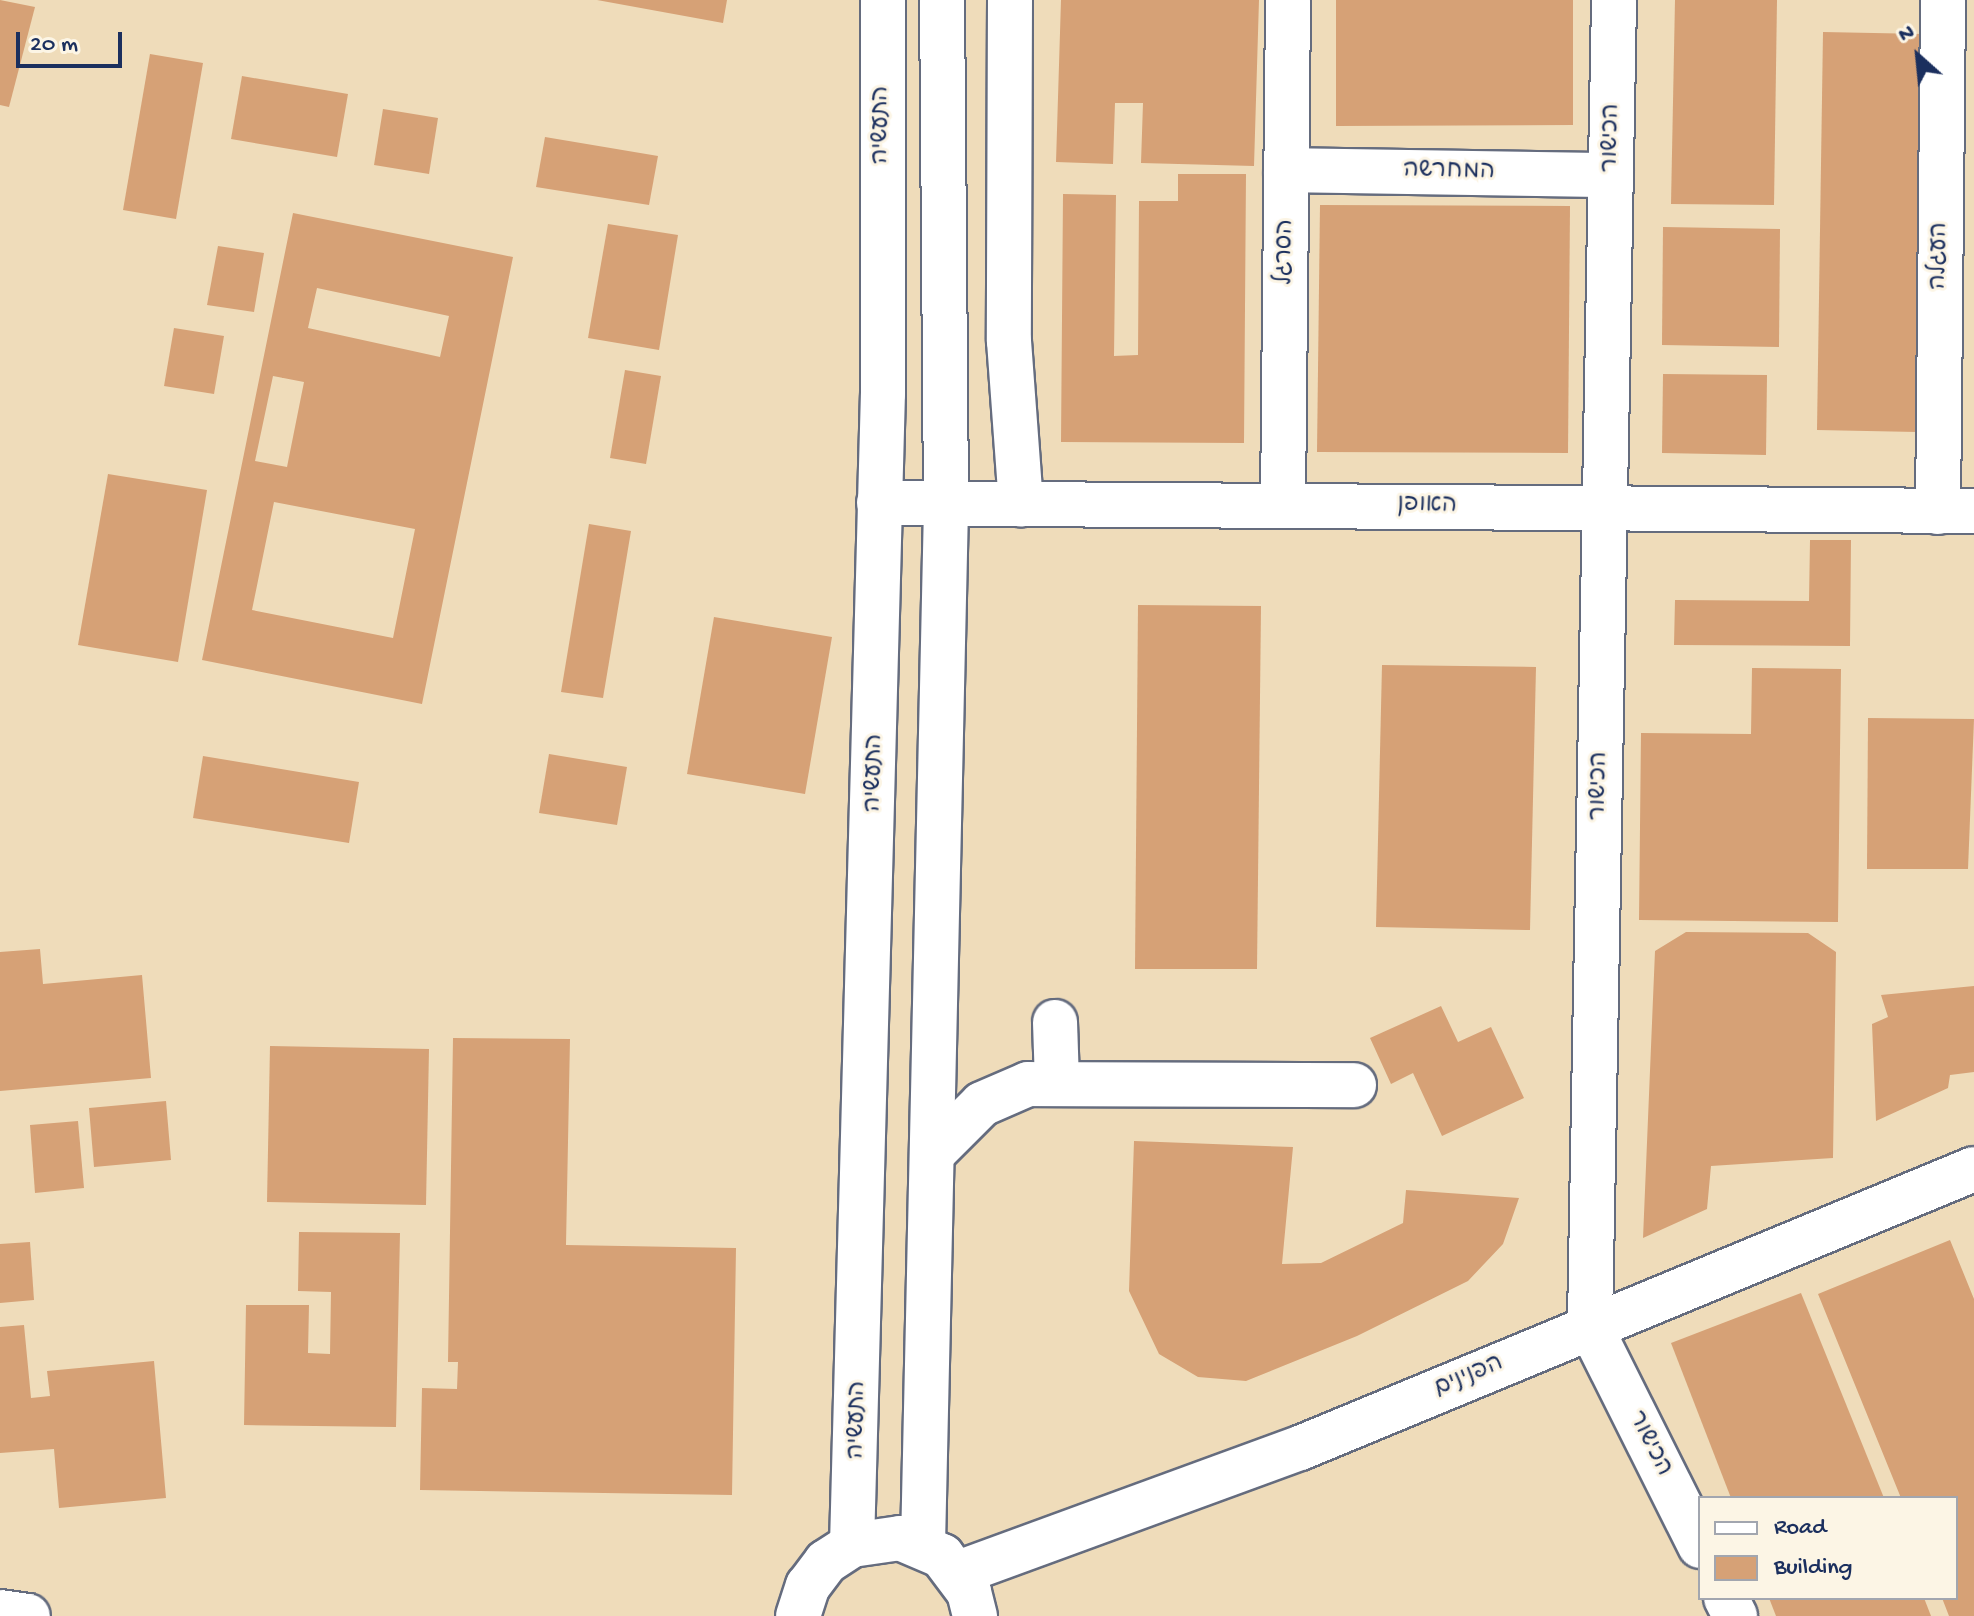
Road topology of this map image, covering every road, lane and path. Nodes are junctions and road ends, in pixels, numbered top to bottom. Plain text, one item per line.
1 (883, 0) edge
2 (942, 0) edge
3 (1010, 0) edge
4 (1288, 0) edge
5 (1614, 0) edge
6 (1943, 0) edge
7 (1286, 170) junction
8 (1611, 175) junction
9 (879, 503) junction
10 (946, 504) junction
11 (1283, 504) junction
12 (1021, 505) junction
13 (1605, 510) junction
14 (1956, 512) edge
15 (1055, 1022) dead end
16 (1057, 1081) junction
17 (1354, 1085) dead end
18 (933, 1153) junction
19 (1974, 1169) edge
20 (1590, 1326) junction
21 (1698, 1542) edge
22 (852, 1545) junction
23 (923, 1545) junction
24 (958, 1573) junction
25 (0, 1612) edge
26 (28, 1616) edge
27 (785, 1616) edge
28 (798, 1616) edge
29 (975, 1616) edge

1 - 9 street, התעשיה
2 - 10 street
3 - 12 street
4 - 7 street, הסרגל
5 - 8 street, הכישור
6 - 14 street, העגלה
7 - 8 street, המחרשה
7 - 11 street, הסרגל
8 - 13 street, הכישור
9 - 10 street, האופן
9 - 22 street, התעשיה
10 - 12 street, האופן
10 - 18 street
11 - 12 street, האופן
11 - 13 street, האופן
13 - 14 street, האופן
13 - 20 street, הכישור
15 - 16 street
16 - 17 street
16 - 18 street
18 - 23 street
19 - 20 street, הפנינים
20 - 21 street, הכישור
20 - 24 street, הפנינים
22 - 23 street
22 - 28 street
23 - 24 street
24 - 29 street
25 - 26 street
27 - 28 street

